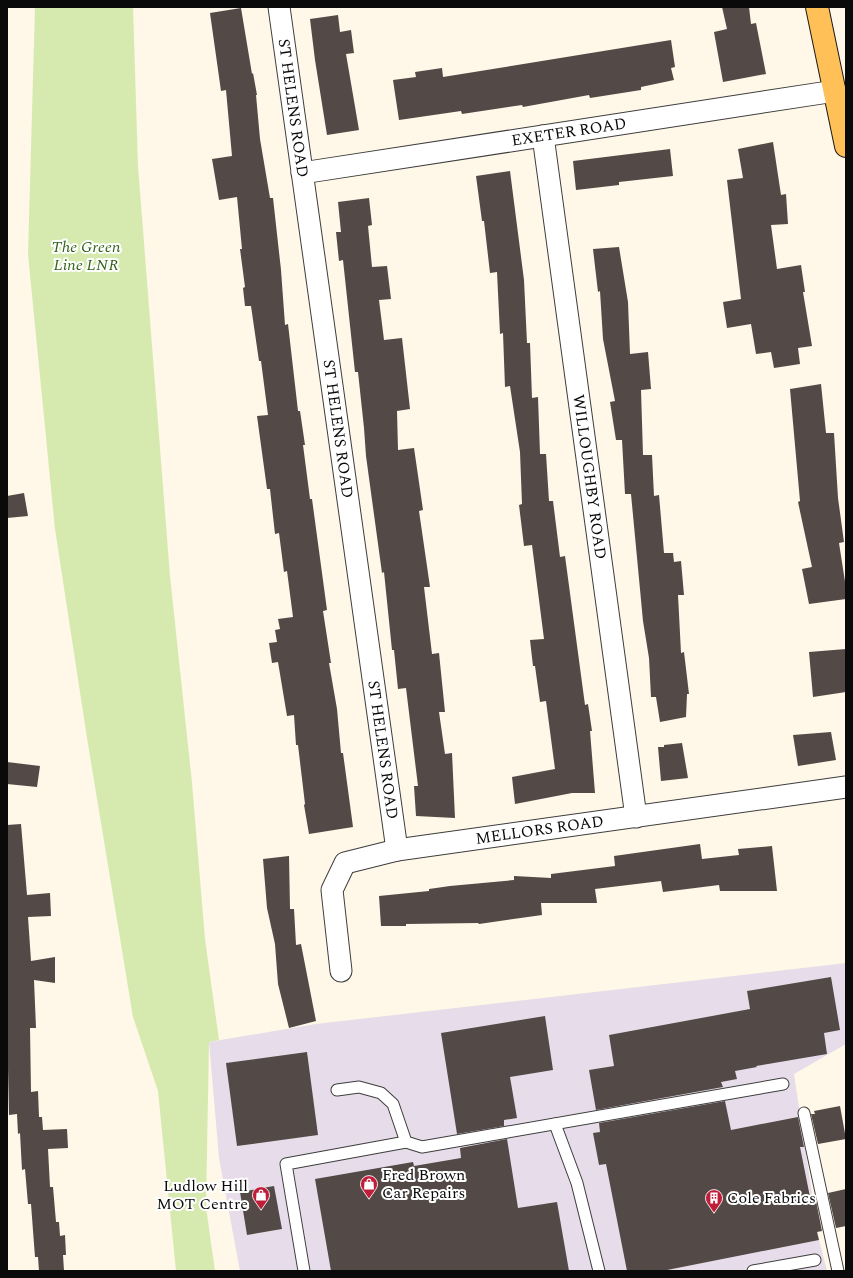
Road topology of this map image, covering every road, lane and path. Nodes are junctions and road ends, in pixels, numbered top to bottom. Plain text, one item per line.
1 (279, 7) edge
2 (817, 7) edge
3 (835, 91) junction
4 (543, 136) junction
5 (846, 144) edge
6 (302, 173) junction
7 (846, 787) edge
8 (636, 817) junction
9 (397, 850) junction
10 (341, 972) dead end
11 (783, 1084) dead end
12 (337, 1090) dead end
13 (804, 1113) dead end
14 (555, 1124) junction
15 (406, 1142) junction
16 (814, 1260) dead end
17 (304, 1271) edge
18 (600, 1271) edge
19 (753, 1271) edge
20 (838, 1271) edge

1 - 6 street, ST HELENS ROAD
2 - 3 main road
3 - 4 street, EXETER ROAD
3 - 5 main road
4 - 6 street, EXETER ROAD
4 - 8 street, WILLOUGHBY ROAD
6 - 9 street, ST HELENS ROAD
7 - 8 street, MELLORS ROAD
8 - 9 street, MELLORS ROAD
9 - 10 street, MELLORS ROAD
11 - 14 lane
12 - 15 lane
13 - 20 lane
14 - 15 lane
14 - 18 lane
15 - 17 lane
16 - 19 lane

